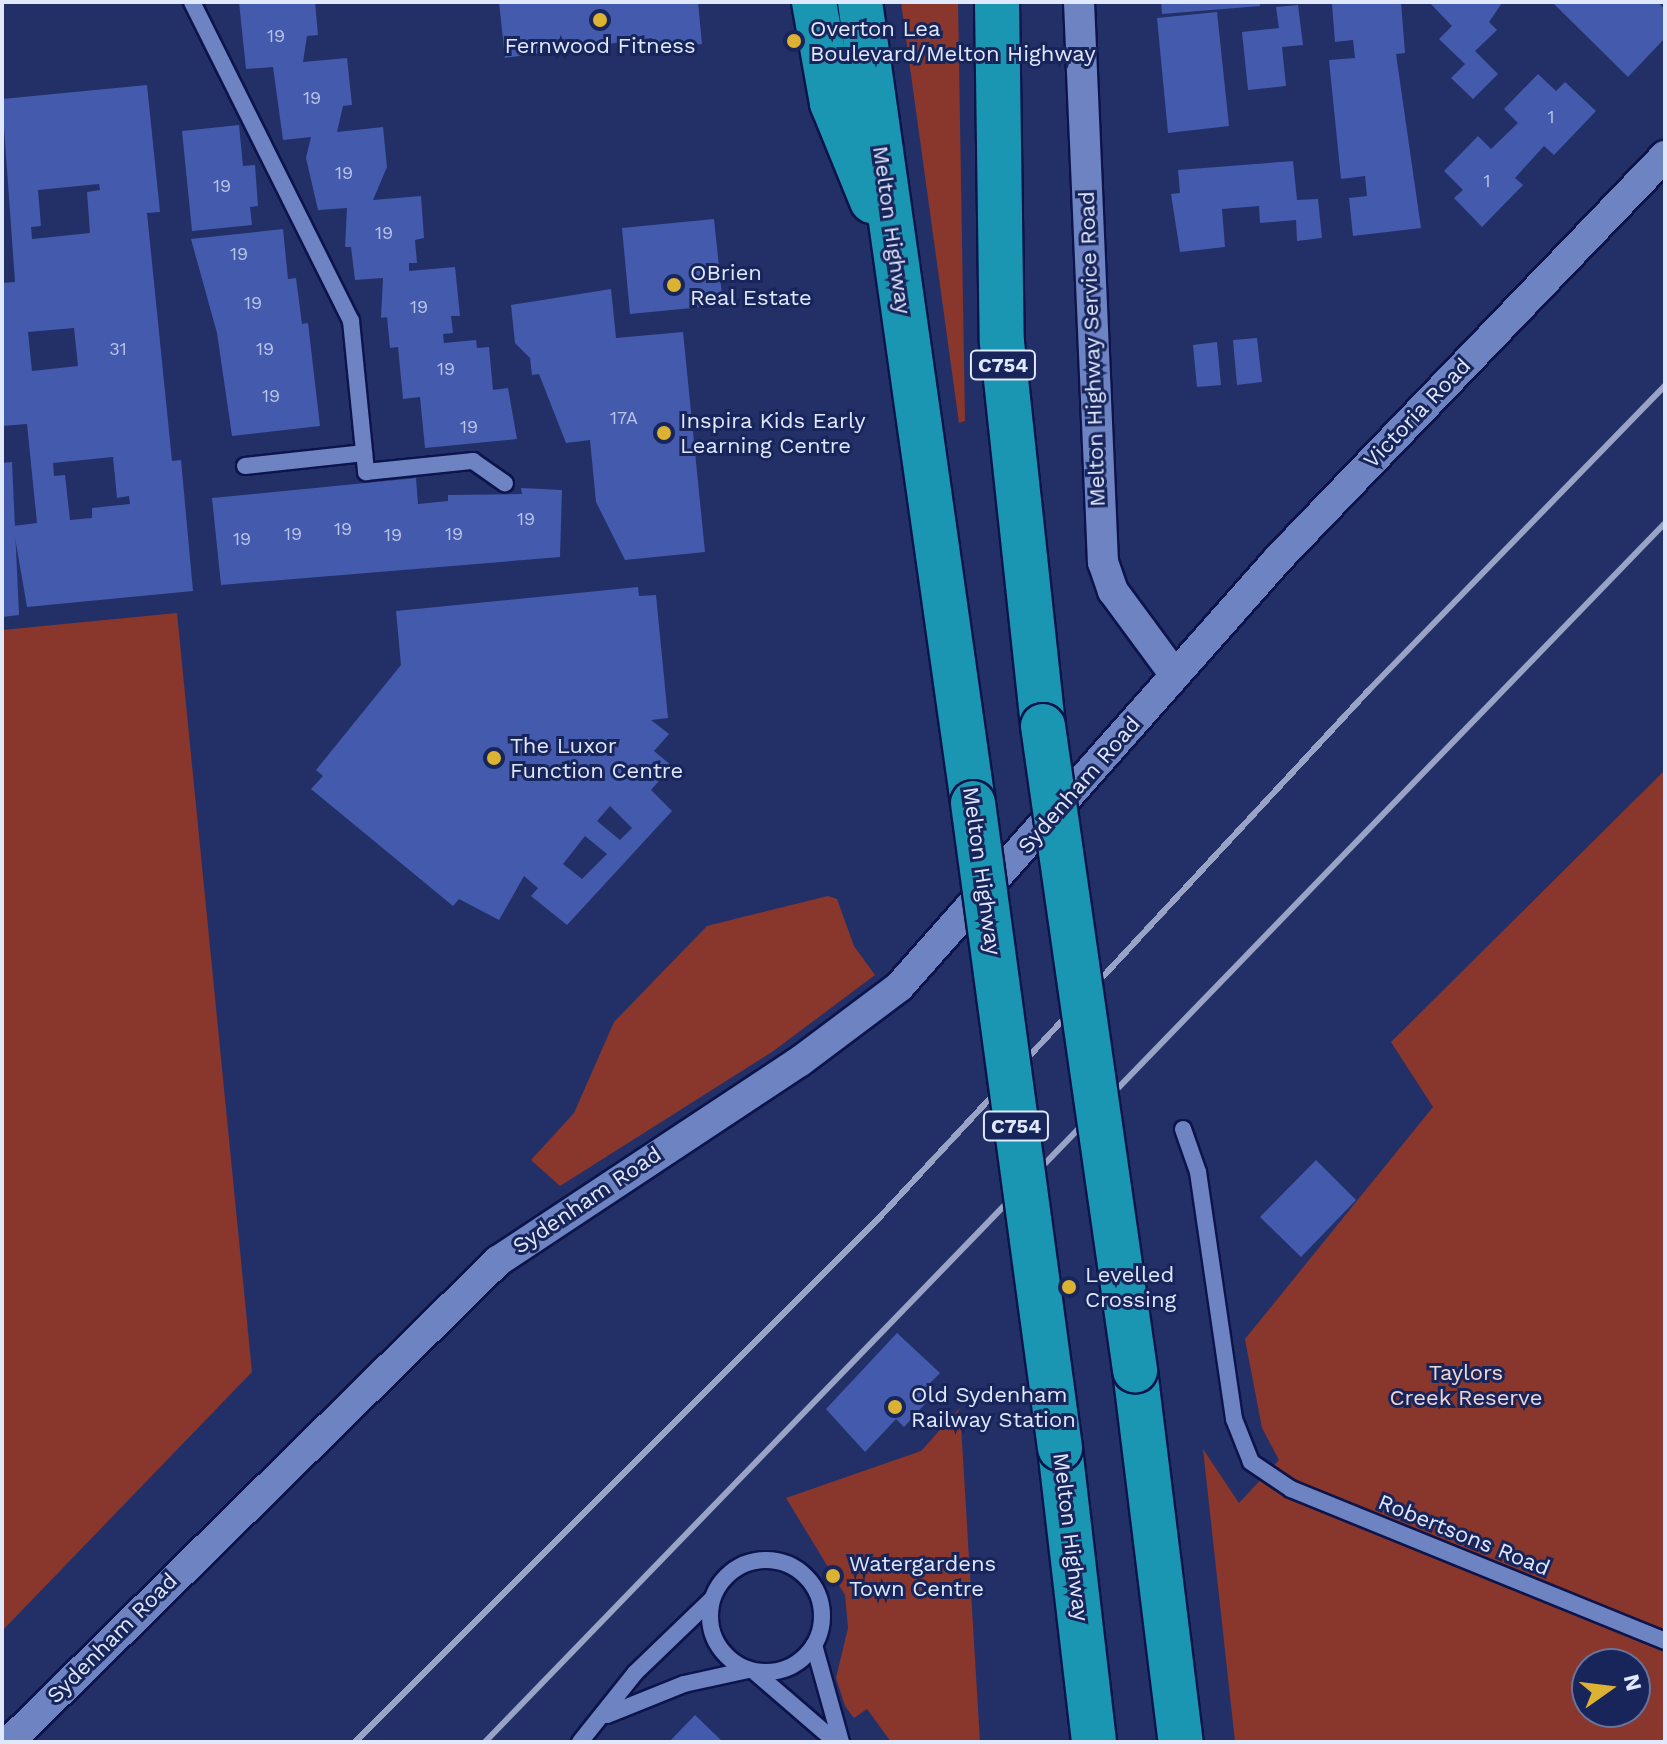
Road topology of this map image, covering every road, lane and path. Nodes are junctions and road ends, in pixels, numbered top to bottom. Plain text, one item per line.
1 (192, 2) edge
2 (814, 2) edge
3 (860, 2) edge
4 (997, 2) edge
5 (1079, 2) edge
6 (1665, 156) edge
7 (898, 266) junction
8 (364, 453) junction
9 (245, 466) dead end
10 (505, 483) dead end
11 (1175, 675) junction
12 (1183, 1129) dead end
13 (712, 1599) junction
14 (1665, 1641) edge
15 (814, 1645) junction
16 (751, 1671) junction
17 (605, 1716) junction
18 (9, 1742) edge
19 (580, 1742) edge
20 (838, 1742) edge
21 (1094, 1742) edge
22 (1181, 1742) edge

1 - 8 lane
2 - 7 highway
3 - 7 highway, Melton Highway / C754
4 - 22 highway, C754, bridge
5 - 11 street, Melton Highway Service Road
6 - 11 street, Victoria Road
7 - 21 highway, Melton Highway / C754, bridge
8 - 9 lane
8 - 10 lane
11 - 18 street, Sydenham Road
12 - 14 lane, Robertsons Road
13 - 15 lane
13 - 16 lane
13 - 17 lane
15 - 16 lane
15 - 20 lane
16 - 17 lane
16 - 20 lane
17 - 19 lane

